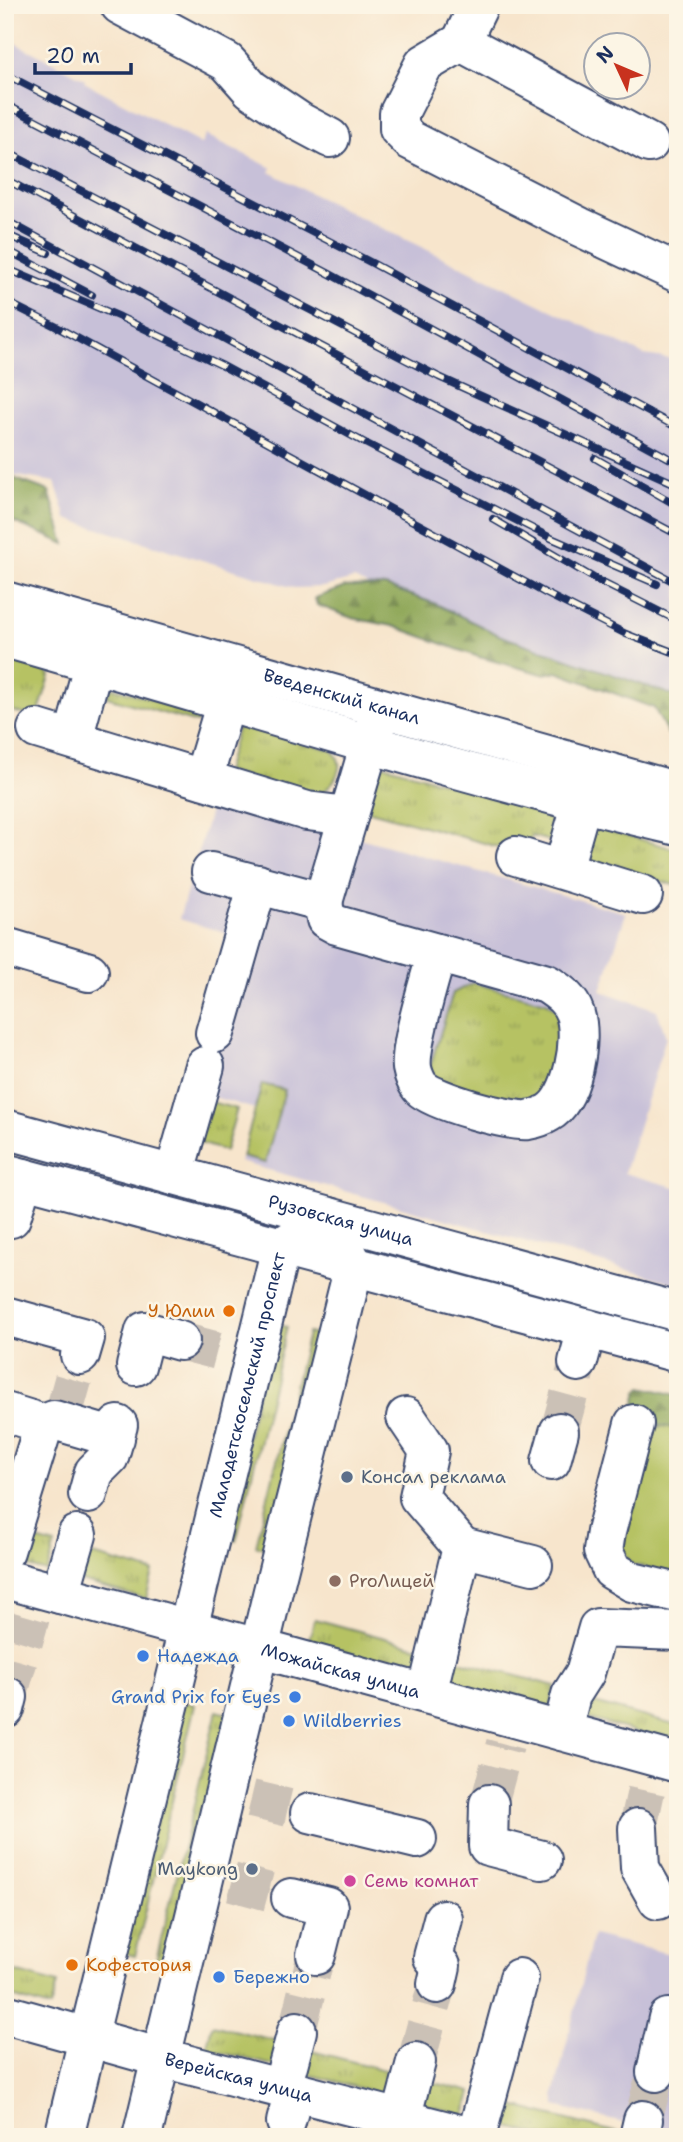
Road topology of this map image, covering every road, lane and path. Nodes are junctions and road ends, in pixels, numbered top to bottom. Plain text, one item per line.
1 (120, 5) edge
2 (480, 5) edge
3 (461, 41) junction
4 (330, 138) dead end
5 (649, 144) dead end
6 (678, 273) edge
7 (5, 601) edge
8 (5, 638) edge
9 (98, 646) junction
10 (226, 702) junction
11 (375, 726) junction
12 (37, 729) dead end
13 (73, 739) junction
14 (203, 779) junction
15 (678, 792) edge
16 (582, 802) junction
17 (348, 816) junction
18 (678, 827) edge
19 (516, 856) dead end
20 (563, 869) junction
21 (211, 872) dead end
22 (258, 884) junction
23 (643, 895) dead end
24 (323, 902) junction
25 (5, 947) edge
26 (437, 953) junction
27 (89, 972) dead end
28 (5, 1129) edge
29 (174, 1175) junction
30 (14, 1176) edge
31 (328, 1217) junction
32 (11, 1218) dead end
33 (281, 1247) junction
34 (354, 1266) junction
35 (678, 1312) edge
36 (5, 1316) edge
37 (180, 1341) tunnel mouth
38 (678, 1353) edge
39 (80, 1355) tunnel mouth
40 (136, 1366) dead end
41 (5, 1412) edge
42 (407, 1417) dead end
43 (56, 1421) junction
44 (634, 1424) dead end
45 (88, 1494) dead end
46 (77, 1535) dead end
47 (462, 1547) junction
48 (5, 1552) edge
49 (533, 1565) dead end
50 (678, 1593) edge
51 (33, 1594) edge
52 (188, 1629) junction
53 (678, 1631) edge
54 (259, 1648) junction
55 (427, 1694) junction
56 (562, 1731) junction
57 (660, 1769) edge
58 (489, 1804) tunnel mouth
59 (310, 1813) tunnel mouth
60 (638, 1828) tunnel mouth
61 (417, 1839) dead end
62 (542, 1860) dead end
63 (291, 1898) tunnel mouth
64 (658, 1900) dead end
65 (443, 1920) dead end
66 (316, 1955) tunnel mouth
67 (519, 1978) dead end
68 (437, 1984) tunnel mouth
69 (5, 2014) edge
70 (678, 2020) edge
71 (297, 2031) tunnel mouth
72 (88, 2037) junction
73 (162, 2058) junction
74 (416, 2062) tunnel mouth
75 (656, 2073) tunnel mouth
76 (287, 2100) junction
77 (405, 2125) edge
78 (64, 2137) edge
79 (142, 2137) edge
80 (471, 2137) edge
81 (476, 2137) edge

1 - 4 street
2 - 3 street
3 - 5 street
3 - 6 street
7 - 9 street, Введенский канал
8 - 9 street, Введенский канал
9 - 10 street, Введенский канал
9 - 11 street, Введенский канал
9 - 13 street
10 - 11 street, Введенский канал
10 - 14 street
11 - 15 street, Введенский канал
11 - 16 street, Введенский канал
11 - 17 street
12 - 13 street
13 - 14 street
14 - 17 street
16 - 18 street, Введенский канал
16 - 20 street
17 - 24 street
19 - 20 street
20 - 23 street
21 - 22 street
22 - 24 street
22 - 29 street
24 - 26 street
25 - 27 street
26 - 26 street
28 - 29 street, Рузовская улица
29 - 31 street, Рузовская улица
30 - 32 street
30 - 33 street
31 - 33 street, Малодетскосельский проспект
31 - 34 street
31 - 35 street, Рузовская улица
33 - 34 street
33 - 52 street, Малодетскосельский проспект
34 - 38 street
34 - 54 street
36 - 39 street
37 - 40 street
41 - 43 street
42 - 47 street
43 - 45 street
43 - 48 street
44 - 50 street
46 - 51 street
47 - 49 street
47 - 55 street
51 - 52 street, Можайская улица
52 - 54 street, Можайская улица
52 - 72 street, Малодетскосельский проспект
53 - 56 street
54 - 55 street, Можайская улица
54 - 73 street
55 - 56 street, Можайская улица
56 - 57 street, Можайская улица
58 - 62 street
59 - 61 street
60 - 64 street
63 - 66 street
65 - 68 street
67 - 81 street
69 - 72 street, Верейская улица
70 - 75 street
71 - 76 street
72 - 73 street, Верейская улица
72 - 78 street, Малодетскосельский проспект
73 - 76 street, Верейская улица
73 - 79 street
74 - 77 street
76 - 77 street, Верейская улица
77 - 80 street, Верейская улица

